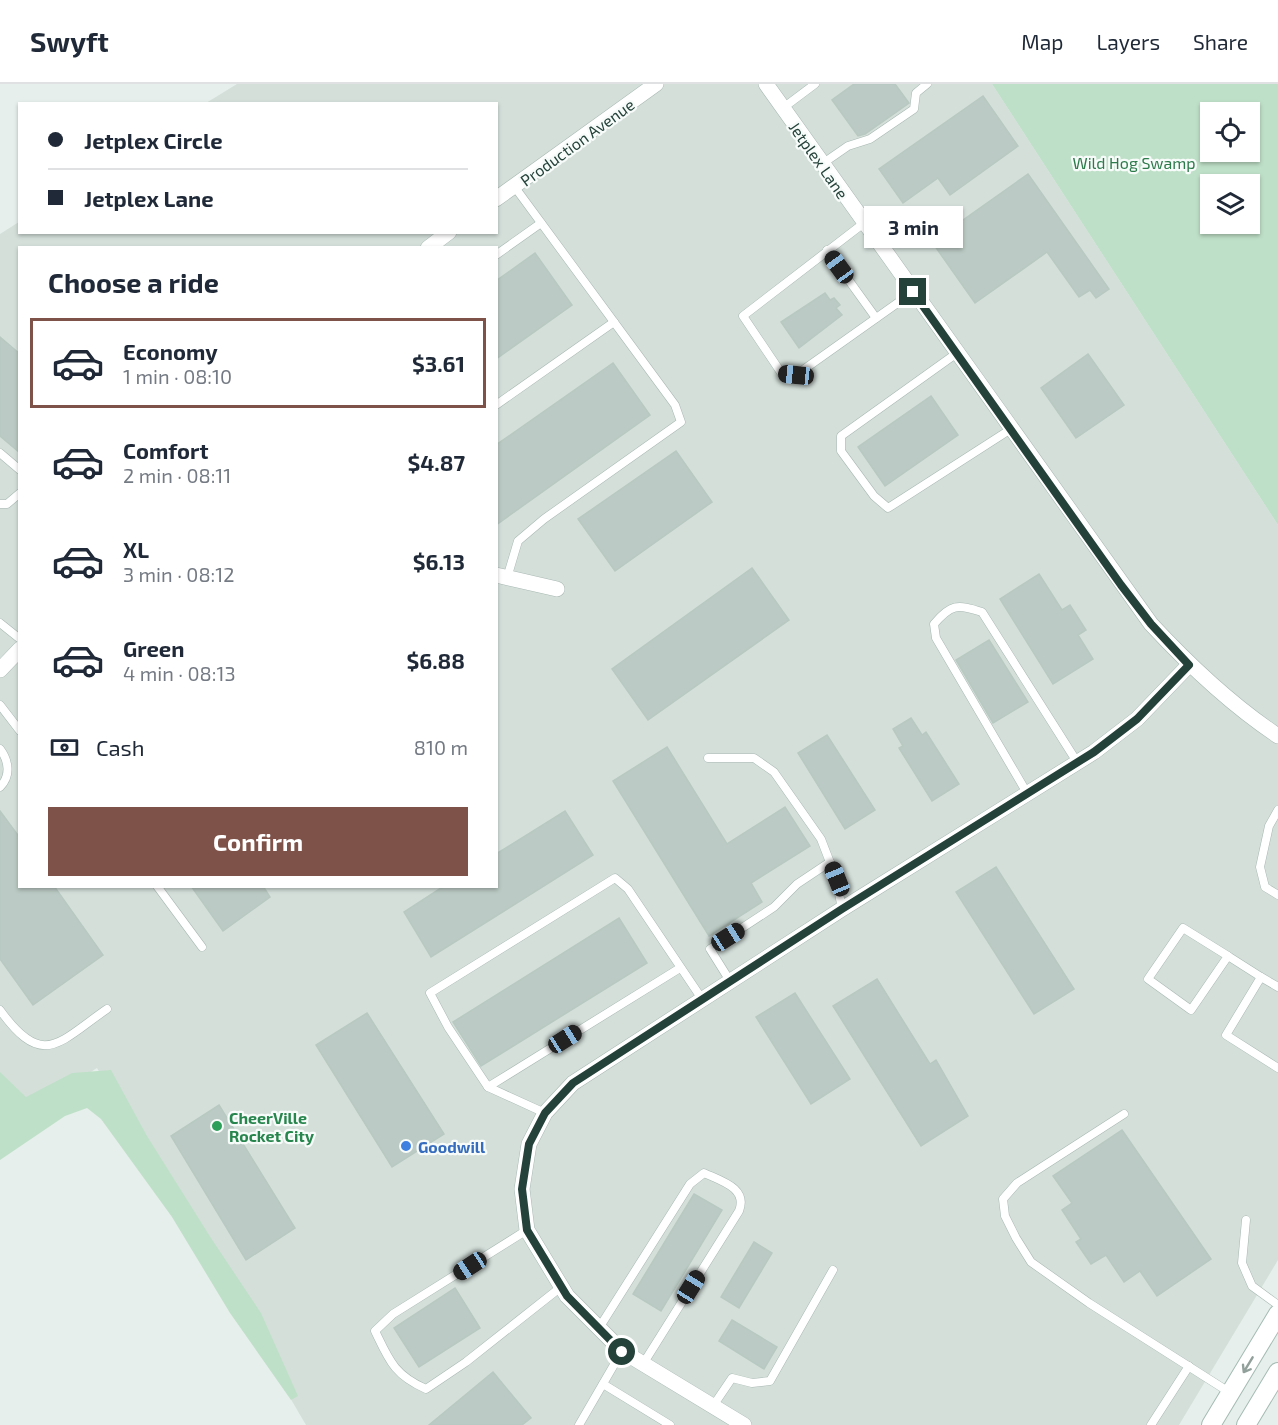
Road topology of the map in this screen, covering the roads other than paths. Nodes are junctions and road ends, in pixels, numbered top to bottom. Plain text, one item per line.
1 (656, 84) edge
2 (766, 84) edge
3 (815, 84) edge
4 (927, 84) edge
5 (783, 108) junction
6 (822, 164) junction
7 (514, 186) junction
8 (498, 198) edge
9 (541, 223) junction
10 (864, 223) junction
11 (446, 234) edge
12 (431, 246) edge
13 (827, 250) junction
14 (498, 254) edge
15 (913, 292) junction
16 (876, 318) junction
17 (614, 322) junction
18 (957, 353) junction
19 (498, 404) edge
20 (1011, 429) junction
21 (0, 453) edge
22 (18, 468) edge
23 (18, 495) edge
24 (0, 504) edge
25 (502, 577) edge
26 (556, 589) dead end
27 (0, 623) edge
28 (18, 637) edge
29 (18, 651) edge
30 (1189, 665) junction
31 (0, 670) edge
32 (0, 705) edge
33 (18, 728) edge
34 (1278, 736) edge
35 (0, 749) edge
36 (708, 758) dead end
37 (1077, 762) junction
38 (0, 787) edge
39 (1027, 793) junction
40 (1278, 810) edge
41 (830, 862) junction
42 (158, 888) edge
43 (1278, 895) edge
44 (842, 909) junction
45 (202, 947) dead end
46 (1228, 956) junction
47 (680, 968) junction
48 (1261, 976) junction
49 (730, 981) junction
50 (1278, 987) edge
51 (702, 999) junction
52 (107, 1009) dead end
53 (0, 1010) edge
54 (1278, 1068) edge
55 (488, 1087) junction
56 (545, 1113) junction
57 (1124, 1114) dead end
58 (1246, 1220) dead end
59 (527, 1230) junction
60 (833, 1270) dead end
61 (561, 1287) junction
62 (1278, 1305) edge
63 (1278, 1314) edge
64 (599, 1328) junction
65 (622, 1352) junction
66 (643, 1364) junction
67 (1189, 1366) junction
68 (1278, 1372) edge
69 (603, 1384) junction
70 (1231, 1393) junction
71 (713, 1406) junction
72 (579, 1425) edge
73 (670, 1425) edge
74 (744, 1425) edge
75 (1151, 1425) edge
76 (1211, 1425) edge
77 (1246, 1425) edge

1 - 7 street, Production Avenue
2 - 5 street, Jetplex Lane
3 - 5 lane
4 - 6 lane
5 - 6 street, Jetplex Lane
6 - 10 street, Jetplex Lane
7 - 8 street, Production Avenue
7 - 9 lane
9 - 14 lane
9 - 17 lane
10 - 13 lane
10 - 15 street, Jetplex Lane
11 - 12 street
13 - 16 lane
13 - 16 lane
15 - 16 lane
15 - 18 street, Jetplex Lane
17 - 19 lane
17 - 25 lane
18 - 20 street, Jetplex Lane
18 - 20 lane
20 - 30 street, Jetplex Lane
21 - 22 lane
23 - 24 lane
25 - 26 street
27 - 28 lane
29 - 31 street
30 - 34 street, Jetplex Lane
30 - 37 street
32 - 33 lane
35 - 38 lane
36 - 41 lane
37 - 39 street
37 - 39 lane
39 - 44 street
40 - 43 lane
41 - 44 lane
41 - 49 lane
42 - 45 lane
44 - 49 street
46 - 46 lane
46 - 48 lane
47 - 51 lane
47 - 55 lane
47 - 55 lane
48 - 50 lane
48 - 54 lane
49 - 51 street
51 - 56 street
52 - 53 lane
55 - 56 lane
56 - 59 street
57 - 67 lane
58 - 62 lane
59 - 61 street
59 - 61 lane
60 - 71 lane
61 - 64 street
63 -> 70 main road
64 - 65 street
64 - 66 lane
65 - 66 street
65 - 69 lane
66 - 71 street
67 - 70 lane
67 - 75 lane
68 - 77 main road
69 - 72 lane
69 - 73 lane
70 - 76 main road
71 - 74 street

